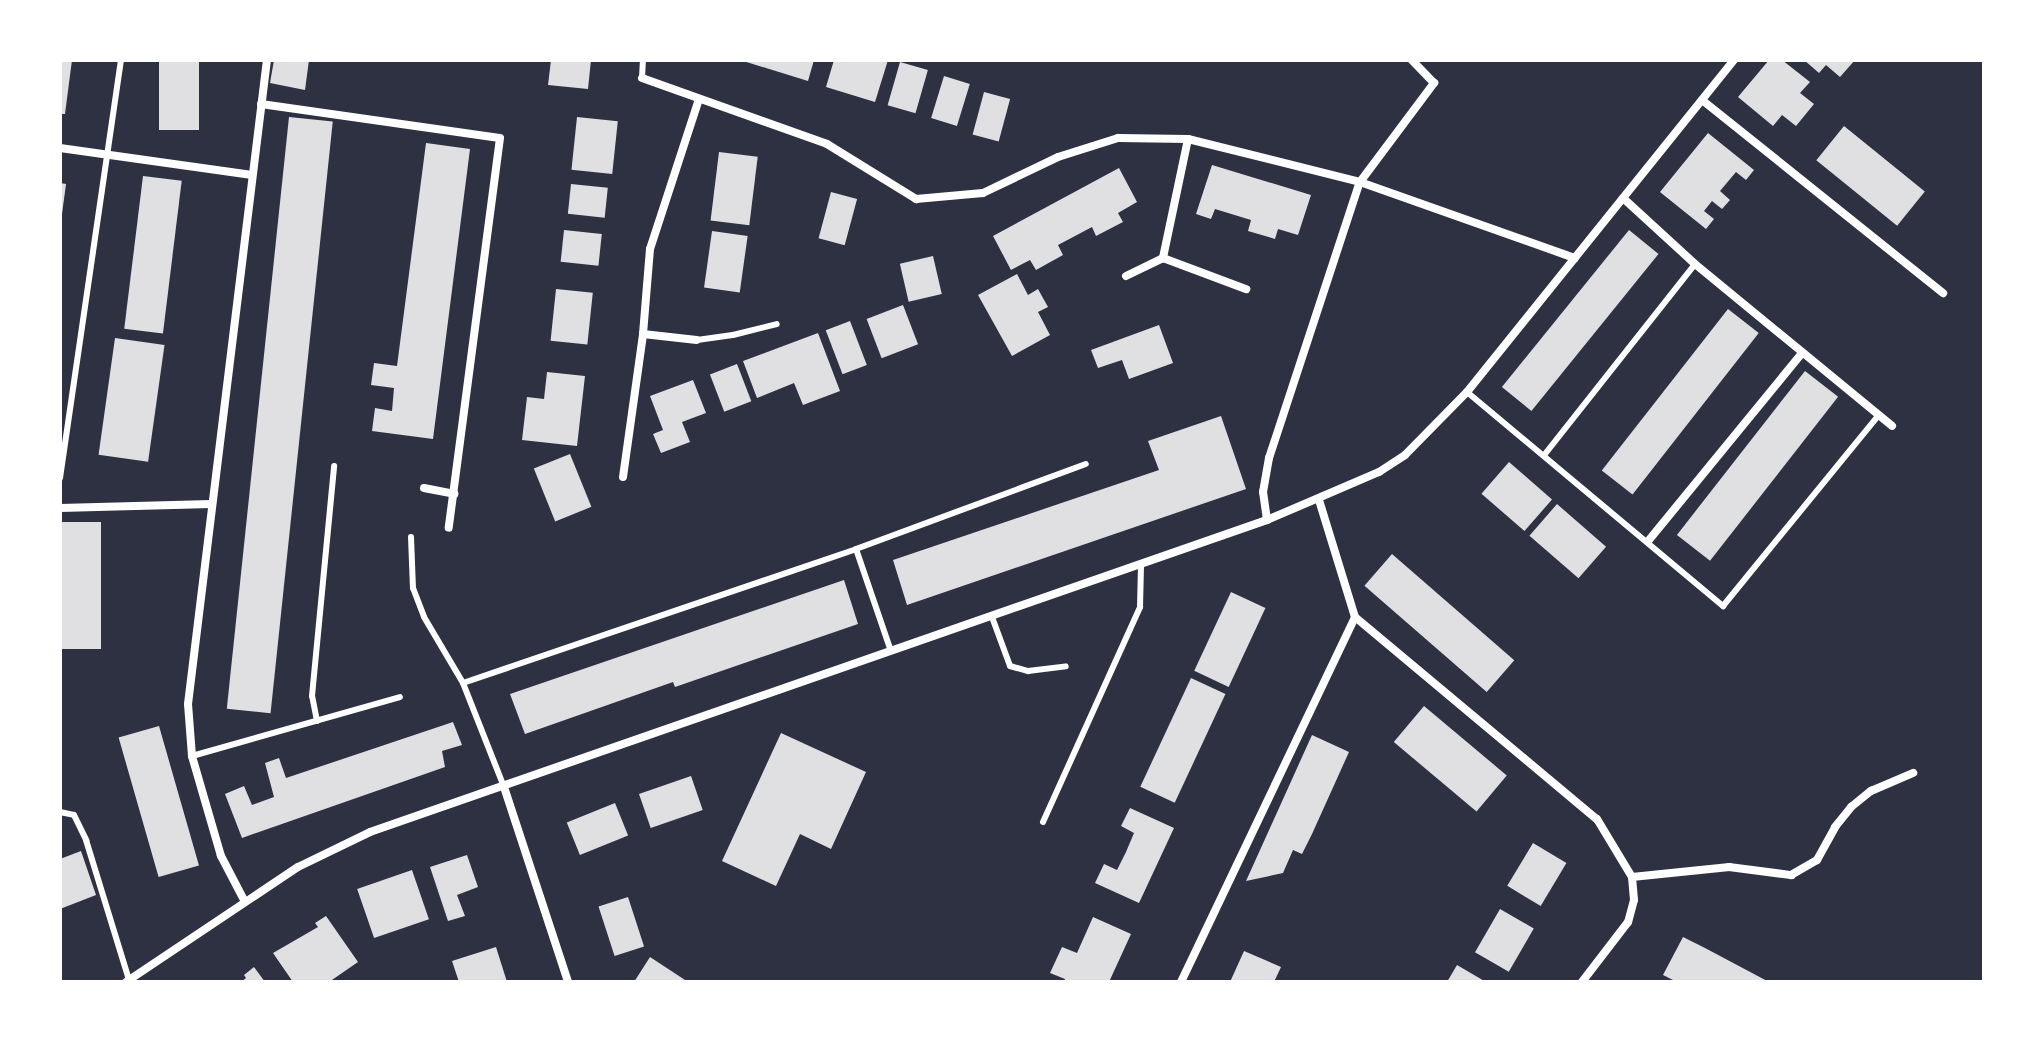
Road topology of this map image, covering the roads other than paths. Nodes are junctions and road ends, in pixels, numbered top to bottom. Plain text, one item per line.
1 (121, 60) edge
2 (267, 60) edge
3 (643, 60) edge
4 (1412, 60) edge
5 (1734, 60) edge
6 (642, 78) joint
7 (699, 99) junction
8 (1702, 100) junction
9 (261, 104) junction
10 (1188, 139) junction
11 (60, 148) edge
12 (106, 154) junction
13 (252, 175) junction
14 (1360, 182) junction
15 (1623, 198) junction
16 (1163, 258) junction
17 (1575, 258) junction
18 (1695, 264) junction
19 (1126, 276) dead end
20 (1246, 289) dead end
21 (1943, 293) dead end
22 (777, 324) dead end
23 (643, 334) junction
24 (697, 340) joint
25 (1802, 353) junction
26 (1467, 392) junction
27 (1879, 415) junction
28 (1892, 426) dead end
29 (1545, 454) junction
30 (1086, 464) dead end
31 (334, 466) dead end
32 (623, 477) dead end
33 (60, 478) edge
34 (424, 488) dead end
35 (454, 494) junction
36 (1319, 500) junction
37 (211, 504) junction
38 (60, 508) edge
39 (1267, 520) junction
40 (449, 528) dead end
41 (411, 537) dead end
42 (1649, 540) junction
43 (856, 549) junction
44 (1141, 565) junction
45 (992, 617) junction
46 (1355, 617) junction
47 (891, 652) junction
48 (1066, 666) dead end
49 (463, 683) junction
50 (400, 697) dead end
51 (317, 721) junction
52 (192, 756) junction
53 (1913, 773) dead end
54 (504, 787) junction
55 (60, 812) edge
56 (1043, 822) dead end
57 (1632, 877) junction
58 (244, 900) junction
59 (127, 981) edge
60 (568, 982) edge
61 (1181, 982) edge
62 (1582, 982) edge

1 - 12 lane
2 - 9 street
3 - 6 lane
4 - 14 street
5 - 8 street
6 - 7 street
7 - 10 street
7 - 23 street
8 - 15 street
8 - 21 street
9 - 13 street
9 - 35 street
10 - 14 street
10 - 16 street
11 - 12 street
12 - 13 street
12 - 33 lane
13 - 37 street
14 - 17 street
14 - 39 street
15 - 17 street
15 - 18 street
16 - 19 street
16 - 20 street
17 - 26 street
18 - 25 street
18 - 29 lane
22 - 24 lane
23 - 24 street
23 - 32 street
25 - 27 street
25 - 42 street
26 - 29 lane
26 - 36 street
27 - 28 street
27 - 42 lane
29 - 42 lane
30 - 43 lane
31 - 51 lane
34 - 35 street
35 - 40 street
36 - 39 street
36 - 46 street
37 - 38 street
37 - 52 street
39 - 44 street
41 - 49 lane
43 - 47 lane
43 - 49 lane
44 - 45 street
44 - 56 lane
45 - 47 street
45 - 48 lane
46 - 57 street
46 - 61 street
47 - 54 street
49 - 54 lane
50 - 51 lane
51 - 52 lane
52 - 58 street
53 - 57 street
54 - 58 street
54 - 60 street
55 - 59 lane
57 - 62 street
58 - 59 street

